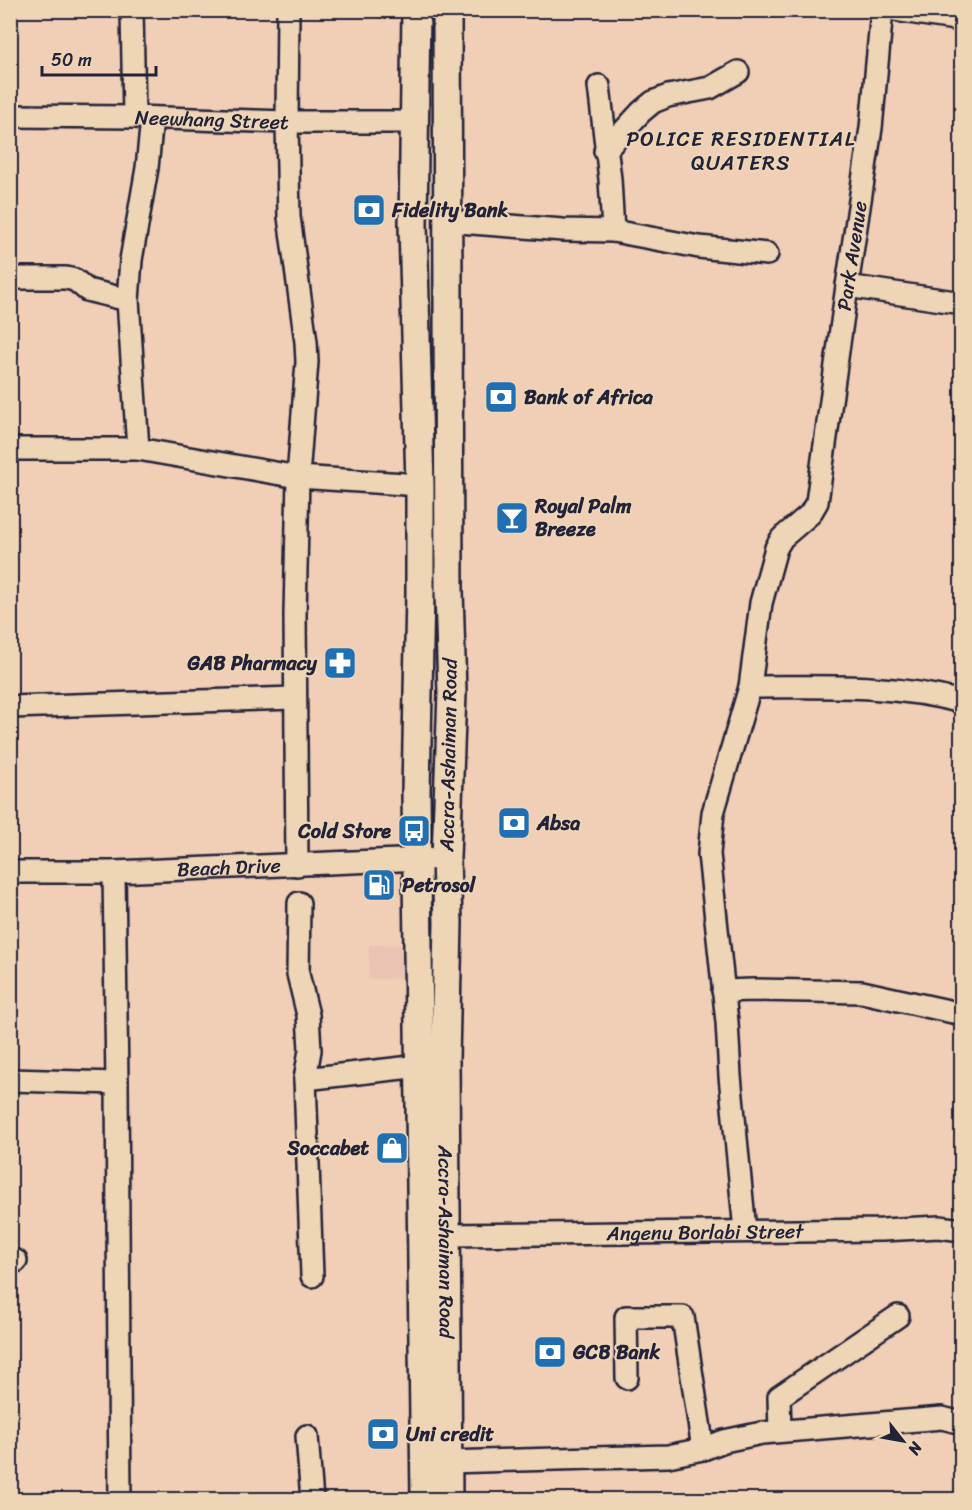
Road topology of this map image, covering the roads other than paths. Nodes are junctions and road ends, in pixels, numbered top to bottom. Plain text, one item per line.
1 (132, 10) edge
2 (288, 10) edge
3 (416, 10) edge
4 (447, 10) edge
5 (882, 10) edge
6 (895, 10) edge
7 (962, 20) edge
8 (738, 72) dead end
9 (599, 86) dead end
10 (10, 116) edge
11 (143, 117) junction
12 (287, 122) junction
13 (414, 122) junction
14 (605, 151) junction
15 (446, 221) junction
16 (613, 231) junction
17 (767, 254) dead end
18 (10, 278) edge
19 (846, 286) junction
20 (129, 300) junction
21 (962, 303) edge
22 (10, 449) edge
23 (138, 449) junction
24 (298, 477) junction
25 (420, 485) junction
26 (750, 687) junction
27 (294, 698) junction
28 (962, 702) edge
29 (10, 707) edge
30 (446, 858) junction
31 (417, 860) junction
32 (297, 865) junction
33 (10, 872) edge
34 (114, 872) junction
35 (298, 903) dead end
36 (723, 991) junction
37 (962, 1014) edge
38 (420, 1066) junction
39 (305, 1079) junction
40 (10, 1080) edge
41 (117, 1083) junction
42 (962, 1230) edge
43 (745, 1231) junction
44 (447, 1235) junction
45 (312, 1276) dead end
46 (898, 1316) dead end
47 (627, 1378) dead end
48 (962, 1423) edge
49 (780, 1431) junction
50 (307, 1436) dead end
51 (703, 1449) junction
52 (448, 1462) junction
53 (120, 1500) edge
54 (312, 1500) edge
55 (424, 1500) edge
56 (448, 1500) edge

1 - 11 street
2 - 12 street
3 - 13 main road, Accra-Ashaiman Road
4 - 15 main road, Accra-Ashaiman Road
5 - 19 street, Park Avenue
6 - 7 street
8 - 14 street
9 - 14 street
10 - 11 street, Neewhang Street
11 - 12 street, Neewhang Street
11 - 20 street
12 - 13 street, Neewhang Street
12 - 24 street
13 - 25 main road, Accra-Ashaiman Road
14 - 16 street
15 - 16 street
15 - 30 main road, Accra-Ashaiman Road
16 - 17 street
18 - 20 street
19 - 21 street
19 - 26 street, Park Avenue
20 - 23 street
22 - 23 street
23 - 24 street
24 - 25 street
24 - 27 street
25 - 31 main road, Accra-Ashaiman Road
26 - 28 street
26 - 36 street
27 - 29 street
27 - 32 street
30 - 31 street, Beach Drive
30 - 44 main road, Accra-Ashaiman Road
31 - 32 street, Beach Drive
31 - 38 main road, Accra-Ashaiman Road
32 - 34 street, Beach Drive
33 - 34 street, Beach Drive
34 - 41 street
35 - 39 street
36 - 37 street
36 - 43 street
38 - 39 street
38 - 55 main road, Accra-Ashaiman Road
39 - 45 street
40 - 41 street
41 - 53 street
42 - 43 street, Angenu Borlabi Street
43 - 44 street, Angenu Borlabi Street
44 - 52 main road, Accra-Ashaiman Road
46 - 49 street
47 - 51 street
48 - 49 street
49 - 51 street
50 - 54 street
51 - 52 street
52 - 56 main road, Accra-Ashaiman Road

